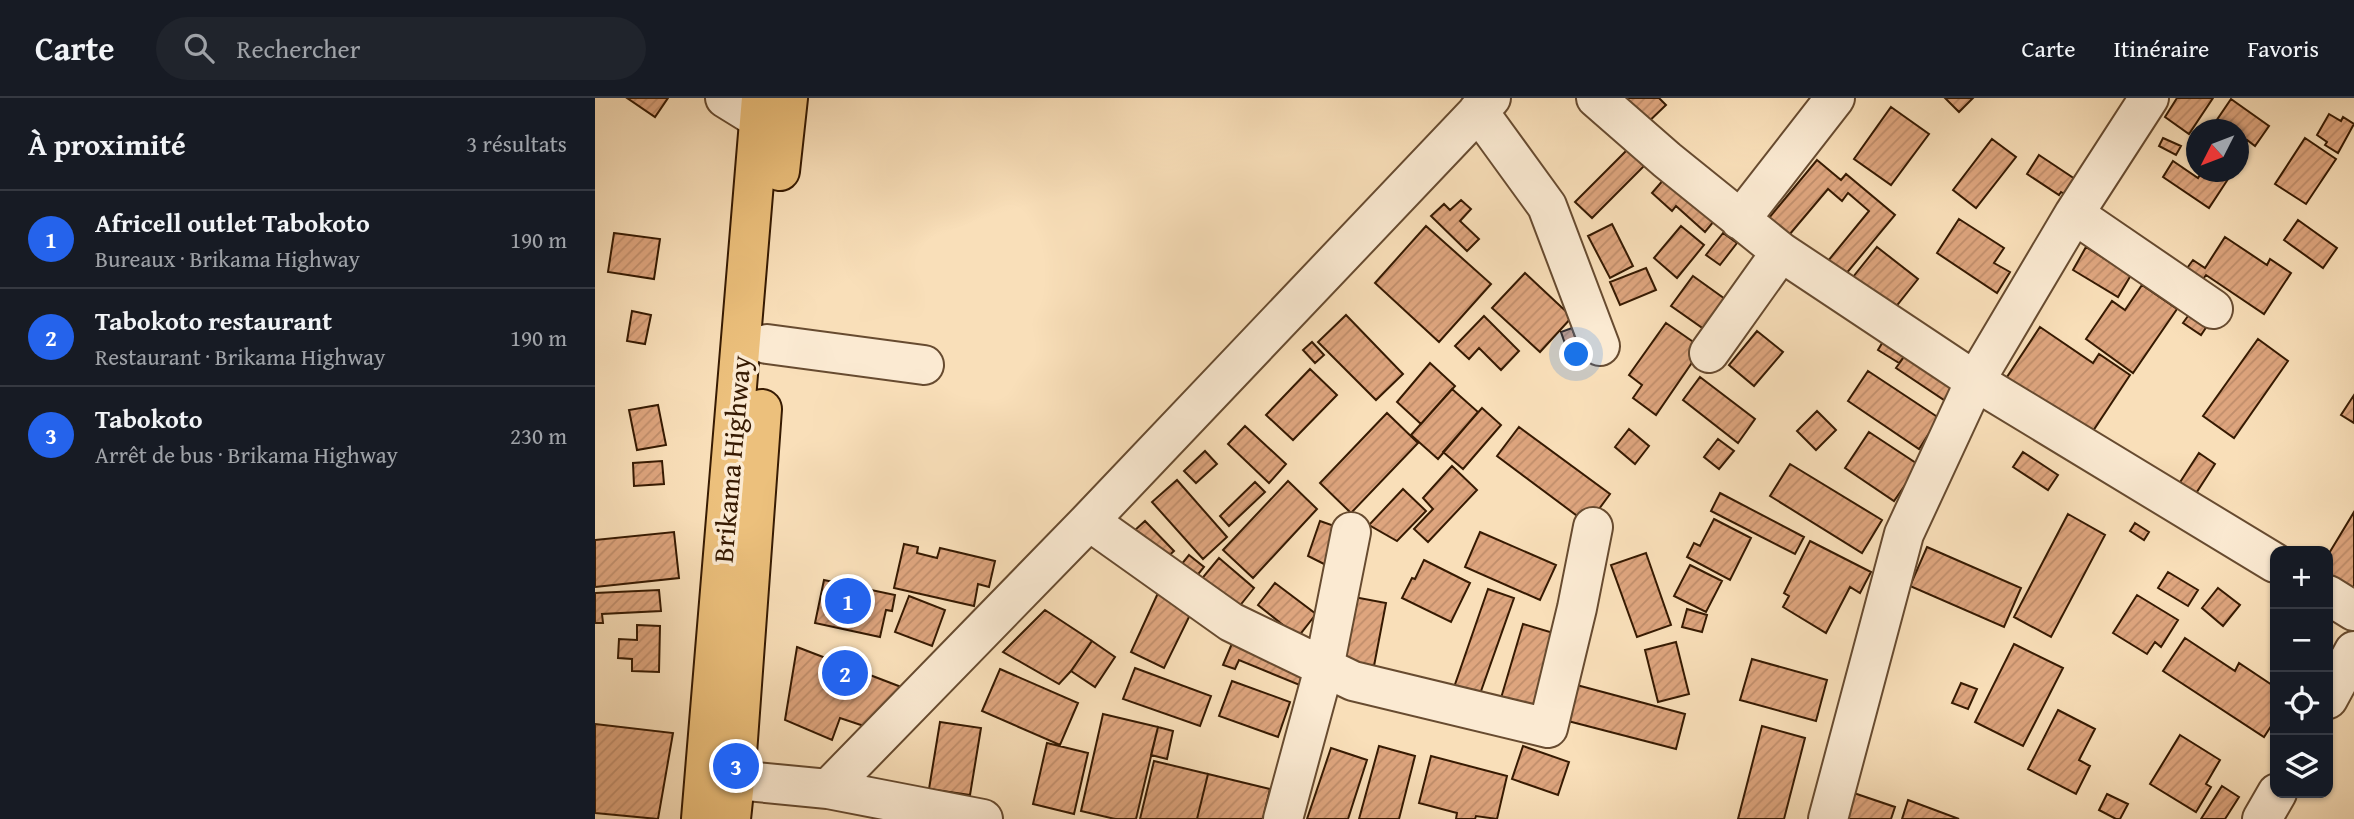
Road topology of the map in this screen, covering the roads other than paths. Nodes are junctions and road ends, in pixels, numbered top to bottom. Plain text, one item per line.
1 (725, 98) edge
2 (1596, 98) edge
3 (1835, 98) edge
4 (2150, 98) edge
5 (769, 105) edge
6 (1485, 105) edge
7 (2074, 214) junction
8 (1740, 220) junction
9 (1781, 252) junction
10 (2213, 309) dead end
11 (767, 344) junction
12 (1600, 346) dead end
13 (1709, 353) dead end
14 (923, 365) dead end
15 (1975, 381) junction
16 (1089, 521) junction
17 (1593, 527) dead end
18 (1351, 532) dead end
19 (2270, 560) edge
20 (2333, 598) edge
21 (2354, 611) edge
22 (2354, 651) edge
23 (1324, 668) junction
24 (2333, 690) edge
25 (720, 779) junction
26 (828, 789) junction
27 (2274, 798) edge
28 (701, 819) edge
29 (731, 819) edge
30 (983, 819) edge
31 (1283, 819) edge
32 (1828, 819) edge
33 (2262, 819) edge

1 - 5 street
2 - 8 street
3 - 8 street
4 - 7 street
5 - 11 highway, Brikama Highway
5 - 25 highway, Brikama Highway
6 - 12 street
6 - 16 street
7 - 10 street
7 - 15 street
8 - 9 street
9 - 13 street
9 - 15 street
11 - 14 street
11 - 25 highway, Brikama Highway
15 - 19 street
15 - 32 street
16 - 23 street
16 - 26 street
17 - 23 street
18 - 23 street
20 - 21 street
22 - 24 street
23 - 31 street
25 - 26 street
25 - 28 highway, Brikama Highway
25 - 29 highway, Brikama Highway
26 - 30 street
27 - 33 street

